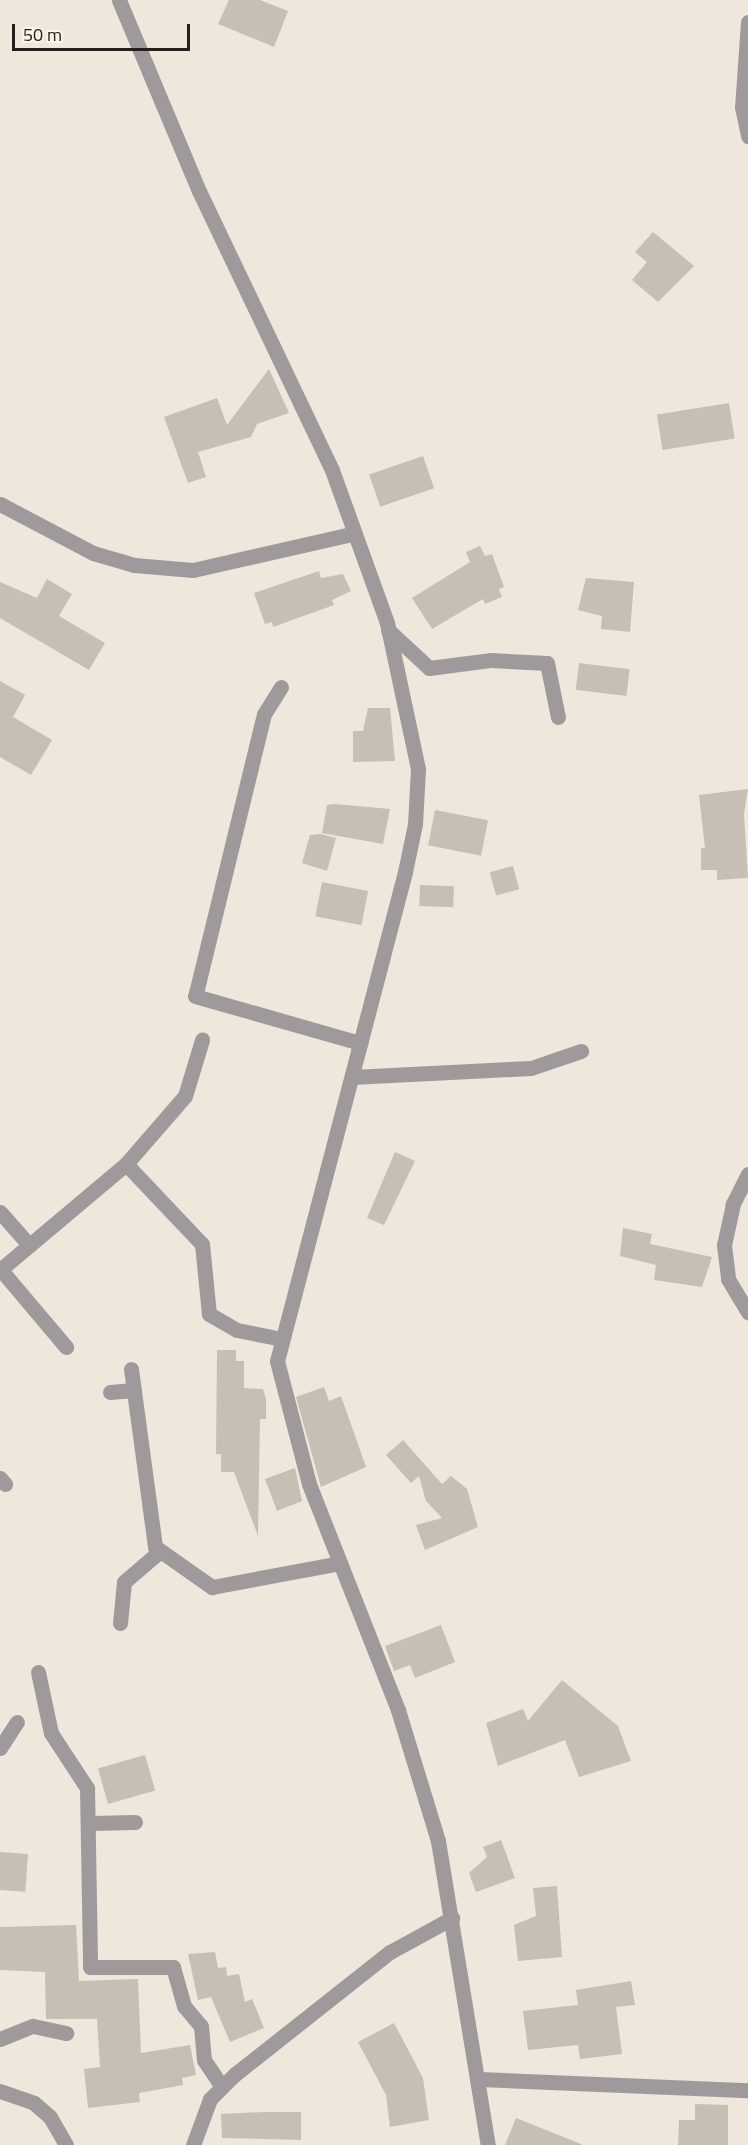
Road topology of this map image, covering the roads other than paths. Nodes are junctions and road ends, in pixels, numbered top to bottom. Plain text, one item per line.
1 (119, 0) edge
2 (748, 22) edge
3 (748, 136) edge
4 (0, 504) edge
5 (351, 534) junction
6 (388, 630) junction
7 (281, 687) dead end
8 (558, 717) dead end
9 (202, 1040) dead end
10 (360, 1043) junction
11 (581, 1051) dead end
12 (352, 1077) junction
13 (126, 1164) junction
14 (748, 1174) edge
15 (0, 1212) edge
16 (29, 1245) junction
17 (0, 1270) edge
18 (748, 1312) edge
19 (282, 1339) junction
20 (66, 1347) dead end
21 (131, 1369) dead end
22 (134, 1390) junction
23 (110, 1392) dead end
24 (159, 1551) junction
25 (340, 1563) junction
26 (120, 1623) dead end
27 (38, 1672) dead end
28 (17, 1722) dead end
29 (0, 1748) edge
30 (135, 1822) dead end
31 (91, 1823) junction
32 (452, 1918) junction
33 (66, 2033) dead end
34 (0, 2039) edge
35 (480, 2079) junction
36 (222, 2087) junction
37 (748, 2090) edge
38 (0, 2091) edge
39 (66, 2145) edge
40 (193, 2145) edge
41 (488, 2145) edge

1 - 5 street
2 - 3 street
4 - 5 street
5 - 6 street
6 - 8 street
6 - 10 street
7 - 10 street
9 - 13 street
10 - 12 street
11 - 12 street
12 - 19 street
13 - 16 street
13 - 19 street
14 - 18 street
15 - 16 street
16 - 17 street
17 - 20 street
19 - 25 street
21 - 22 street
22 - 23 street
22 - 24 street
24 - 25 street
24 - 26 street
25 - 32 street
27 - 31 street
28 - 29 street
30 - 31 street
31 - 36 street
32 - 35 street
32 - 36 street
33 - 34 street
35 - 37 street
35 - 41 street
36 - 40 street
38 - 39 street

